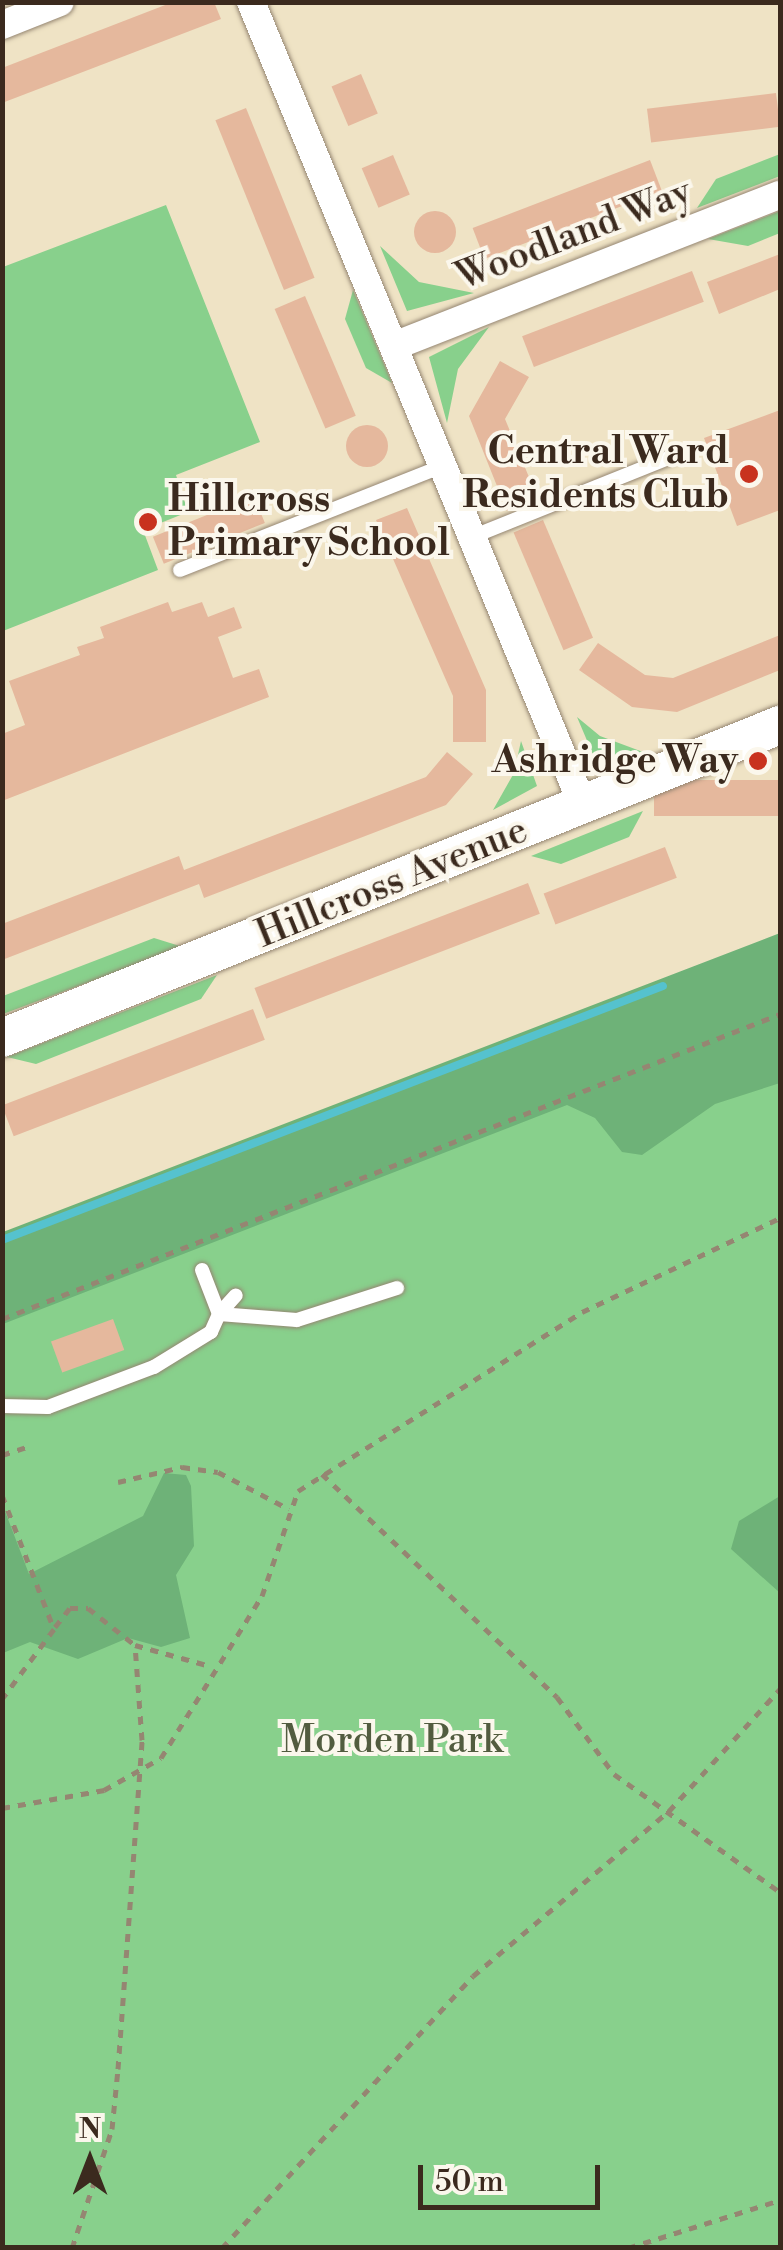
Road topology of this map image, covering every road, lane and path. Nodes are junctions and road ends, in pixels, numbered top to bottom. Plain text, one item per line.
1 (60, 2) edge
2 (251, 2) edge
3 (2, 25) edge
4 (780, 194) edge
5 (394, 346) junction
6 (676, 455) dead end
7 (444, 466) junction
8 (472, 537) junction
9 (180, 570) dead end
10 (780, 726) edge
11 (583, 806) junction
12 (780, 1014) edge
13 (2, 1038) edge
14 (780, 1218) edge
15 (202, 1270) dead end
16 (397, 1288) dead end
17 (236, 1294) dead end
18 (219, 1314) junction
19 (2, 1319) edge
20 (2, 1406) edge
21 (29, 1446) dead end
22 (2, 1455) edge
23 (322, 1474) junction
24 (118, 1482) dead end
25 (2, 1496) edge
26 (289, 1509) junction
27 (54, 1629) junction
28 (135, 1645) junction
29 (210, 1666) junction
30 (780, 1689) edge
31 (2, 1699) edge
32 (140, 1777) junction
33 (2, 1808) edge
34 (669, 1811) junction
35 (780, 1892) edge
36 (780, 2200) edge
37 (72, 2248) edge
38 (222, 2248) edge
39 (628, 2248) edge

1 - 3 street
2 - 5 street
4 - 5 street, Woodland Way
5 - 7 street
6 - 8 lane
7 - 8 street
7 - 9 lane
8 - 11 street
10 - 11 street, Hillcross Avenue
11 - 13 street, Hillcross Avenue
12 - 19 path
14 - 23 path
15 - 18 lane
16 - 18 lane
17 - 18 lane
18 - 20 lane
21 - 22 path
23 - 26 path
23 - 34 path
24 - 26 path
25 - 27 path
26 - 29 path
27 - 28 path
27 - 31 path
28 - 29 path
28 - 32 path
29 - 32 path
30 - 34 path
32 - 33 path
32 - 37 path
34 - 35 path
34 - 38 path
36 - 39 path

